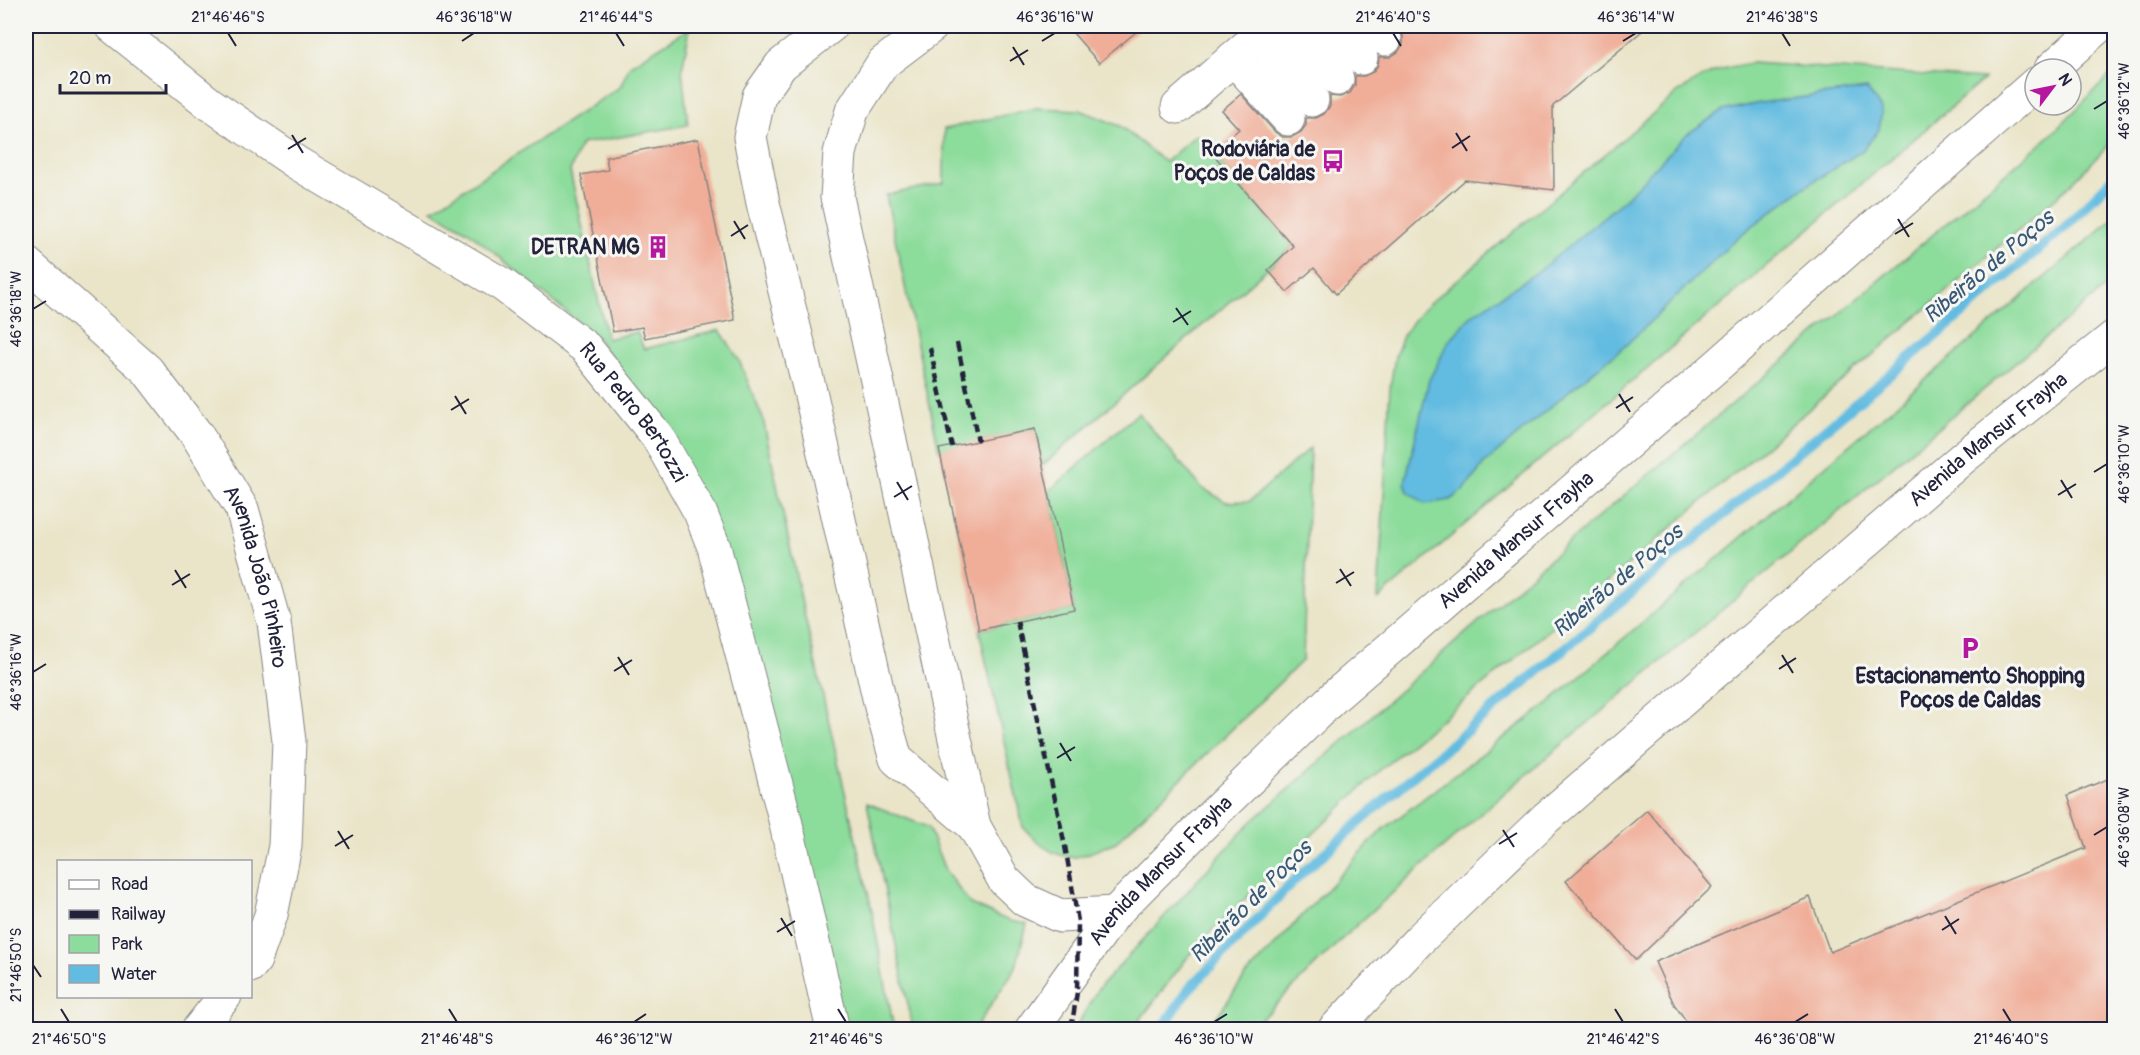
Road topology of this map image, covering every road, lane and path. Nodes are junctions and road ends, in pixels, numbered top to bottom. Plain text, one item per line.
1 (112, 26) edge
2 (831, 26) edge
3 (932, 26) edge
4 (1291, 26) edge
5 (1333, 26) edge
6 (2099, 26) edge
7 (1264, 31) edge
8 (1364, 50) edge
9 (2064, 57) edge
10 (1233, 58) junction
11 (2023, 95) edge
12 (1178, 107) dead end
13 (26, 263) edge
14 (2115, 338) edge
15 (974, 826) junction
16 (1115, 913) junction
17 (252, 964) edge
18 (223, 998) edge
19 (198, 1029) edge
20 (833, 1029) edge
21 (1031, 1029) edge
22 (1334, 1029) edge

1 - 20 main road, Rua Pedro Bertozzi
2 - 15 main road
3 - 15 main road
4 - 8 main road
5 - 8 main road
6 - 9 main road
7 - 10 main road
7 - 10 main road
10 - 12 main road
11 - 16 main road, Avenida Mansur Frayha
13 - 17 main road, Avenida João Pinheiro
14 - 22 main road, Avenida Mansur Frayha
15 - 16 main road
16 - 21 main road, Avenida Mansur Frayha
18 - 19 main road

